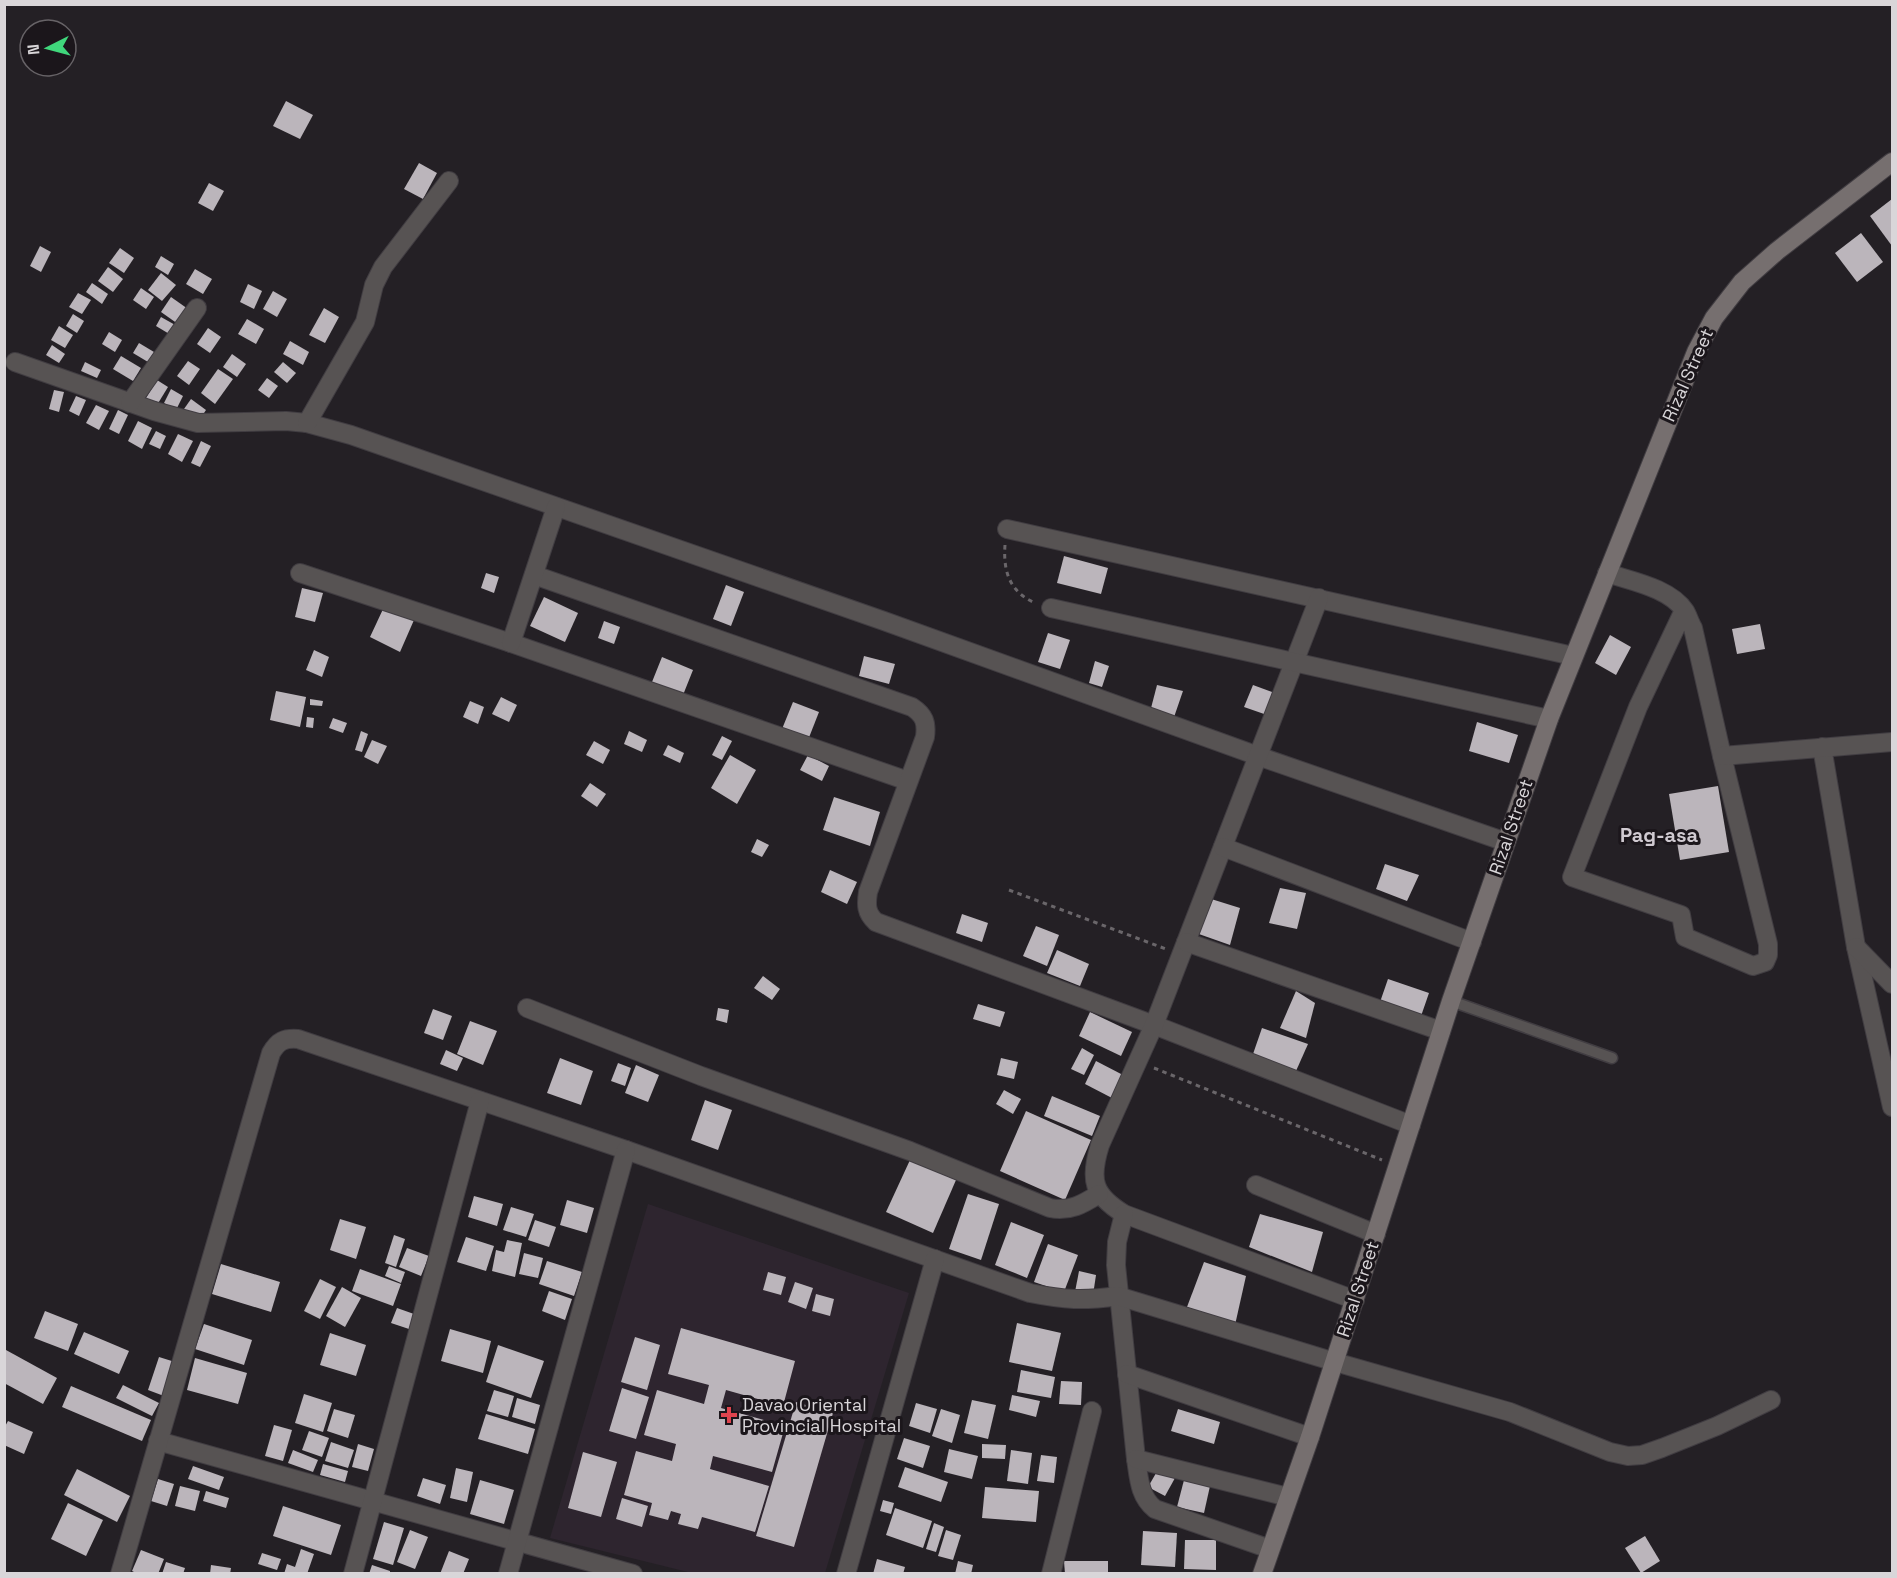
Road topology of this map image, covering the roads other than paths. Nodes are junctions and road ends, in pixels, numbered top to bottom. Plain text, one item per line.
1 (1893, 162) edge
2 (449, 181) dead end
3 (197, 308) dead end
4 (15, 362) dead end
5 (130, 403) junction
6 (307, 423) junction
7 (556, 507) junction
8 (1007, 529) road end
9 (300, 573) dead end
10 (1607, 573) junction
11 (534, 574) junction
12 (1319, 598) junction
13 (1052, 608) road end
14 (1684, 610) junction
15 (511, 643) junction
16 (1573, 656) junction
17 (1294, 662) junction
18 (1549, 719) junction
19 (1893, 742) edge
20 (1822, 747) junction
21 (1258, 756) junction
22 (1722, 756) junction
23 (908, 781) junction
24 (1506, 842) junction
25 (1223, 847) junction
26 (1472, 942) junction
27 (1857, 947) junction
28 (1184, 948) junction
29 (1893, 984) edge
30 (1451, 1001) junction
31 (527, 1008) dead end
32 (1154, 1025) junction
33 (1442, 1031) junction
34 (1612, 1058) dead end
35 (480, 1101) junction
36 (1893, 1107) edge
37 (1411, 1125) junction
38 (626, 1150) junction
39 (1256, 1185) dead end
40 (1099, 1194) junction
41 (1124, 1214) junction
42 (1376, 1234) junction
43 (935, 1259) junction
44 (1118, 1296) junction
45 (1355, 1300) junction
46 (1335, 1362) junction
47 (1127, 1374) junction
48 (1771, 1400) dead end
49 (1092, 1411) dead end
50 (1310, 1437) junction
51 (159, 1441) junction
52 (1136, 1459) junction
53 (1288, 1497) junction
54 (373, 1501) junction
55 (517, 1541) junction
56 (1270, 1549) junction
57 (120, 1574) edge
58 (353, 1574) edge
59 (508, 1574) edge
60 (633, 1574) edge
61 (846, 1574) edge
62 (1051, 1574) edge
63 (1262, 1574) edge

1 - 10 street, Rizal Street
2 - 6 street
3 - 5 street
4 - 5 street
5 - 6 street
6 - 7 street
7 - 11 street
7 - 21 street
8 - 12 street
9 - 15 street
10 - 14 street
10 - 16 street, Rizal Street
11 - 15 street
11 - 23 street
12 - 16 street
12 - 17 street
13 - 17 street
14 - 22 street
14 - 22 street
15 - 23 street
16 - 18 street, Rizal Street
17 - 18 street
17 - 21 street
18 - 24 street, Rizal Street
19 - 20 street
20 - 22 street
20 - 27 street
21 - 24 street
21 - 25 street
23 - 32 street
24 - 26 street, Rizal Street
25 - 26 street
25 - 28 street
26 - 30 street, Rizal Street
27 - 29 street
27 - 36 street
28 - 32 street
28 - 33 street
30 - 33 street, Rizal Street
30 - 34 lane
31 - 40 street
32 - 37 street
32 - 40 street
33 - 37 street, Rizal Street
35 - 38 street
35 - 51 street
35 - 54 street
37 - 42 street, Rizal Street
38 - 43 street
38 - 55 street
39 - 42 street
40 - 41 street
41 - 44 street
41 - 45 street
42 - 45 street, Rizal Street
43 - 44 street
43 - 61 street
44 - 46 street
44 - 47 street
45 - 46 street, Rizal Street
46 - 48 street
46 - 50 street, Rizal Street
47 - 50 street
47 - 52 street
49 - 62 street
50 - 53 street, Rizal Street
51 - 54 street
51 - 57 street
52 - 53 street
52 - 56 street
53 - 56 street, Rizal Street
54 - 55 street
54 - 58 street
55 - 59 street
55 - 60 street
56 - 63 street, Rizal Street

